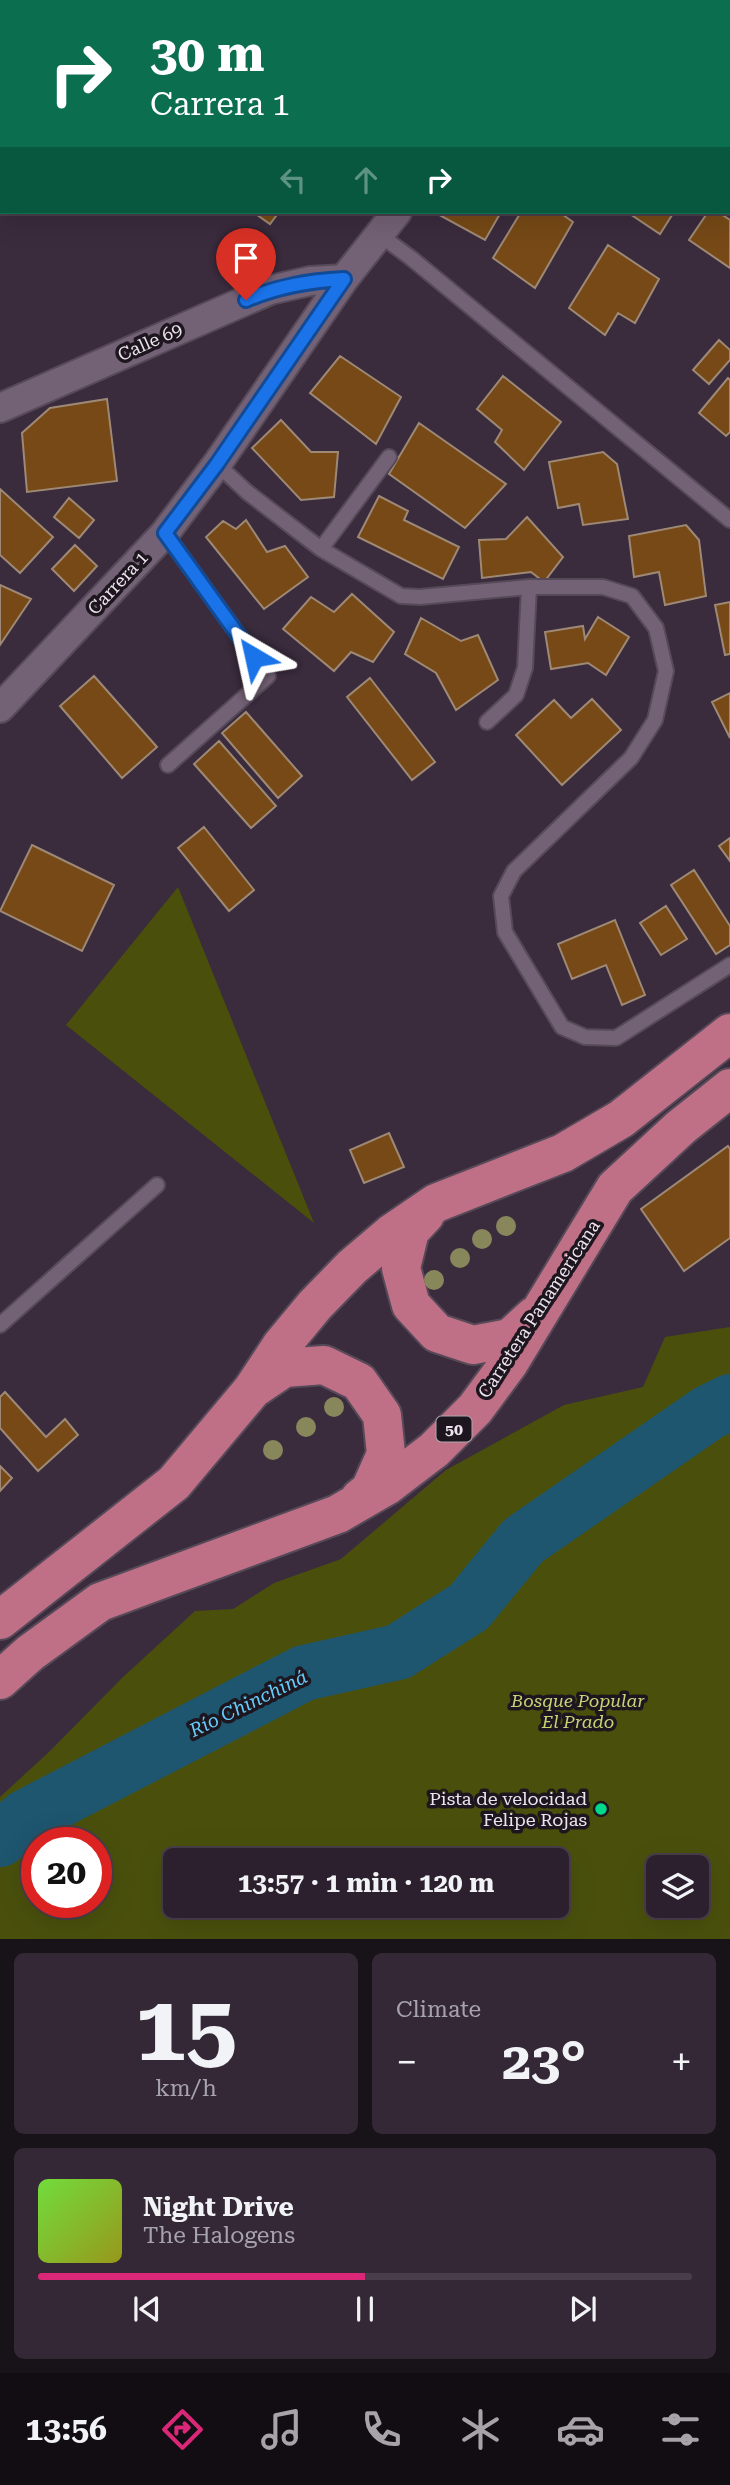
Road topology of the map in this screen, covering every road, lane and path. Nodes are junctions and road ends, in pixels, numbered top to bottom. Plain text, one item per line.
1 (396, 214) edge
2 (380, 235) junction
3 (344, 279) junction
4 (0, 408) edge
5 (389, 457) dead end
6 (217, 464) junction
7 (730, 520) edge
8 (165, 533) junction
9 (321, 550) junction
10 (529, 587) junction
11 (0, 708) edge
12 (487, 722) dead end
13 (167, 765) dead end
14 (730, 965) edge
15 (730, 1033) edge
16 (730, 1088) edge
17 (156, 1185) dead end
18 (436, 1203) junction
19 (538, 1312) junction
20 (0, 1325) edge
21 (252, 1390) junction
22 (338, 1514) junction
23 (0, 1620) edge
24 (0, 1680) edge

1 - 2 street, Carrera 1
2 - 3 street, Carrera 1
2 - 7 lane
3 - 4 street, Calle 69
3 - 6 street, Carrera 1
5 - 9 lane
6 - 8 street, Carrera 1
6 - 9 lane
8 - 11 street, Carrera 1
8 - 13 lane
9 - 10 lane
10 - 12 lane
10 - 14 lane
15 - 18 highway
16 - 19 highway, Carretera Panamericana / 50
17 - 20 lane
18 - 19 highway
18 - 21 highway
19 - 22 highway, Carretera Panamericana / 50
21 - 22 highway
21 - 23 highway
22 - 24 highway, Carretera Panamericana / 50

